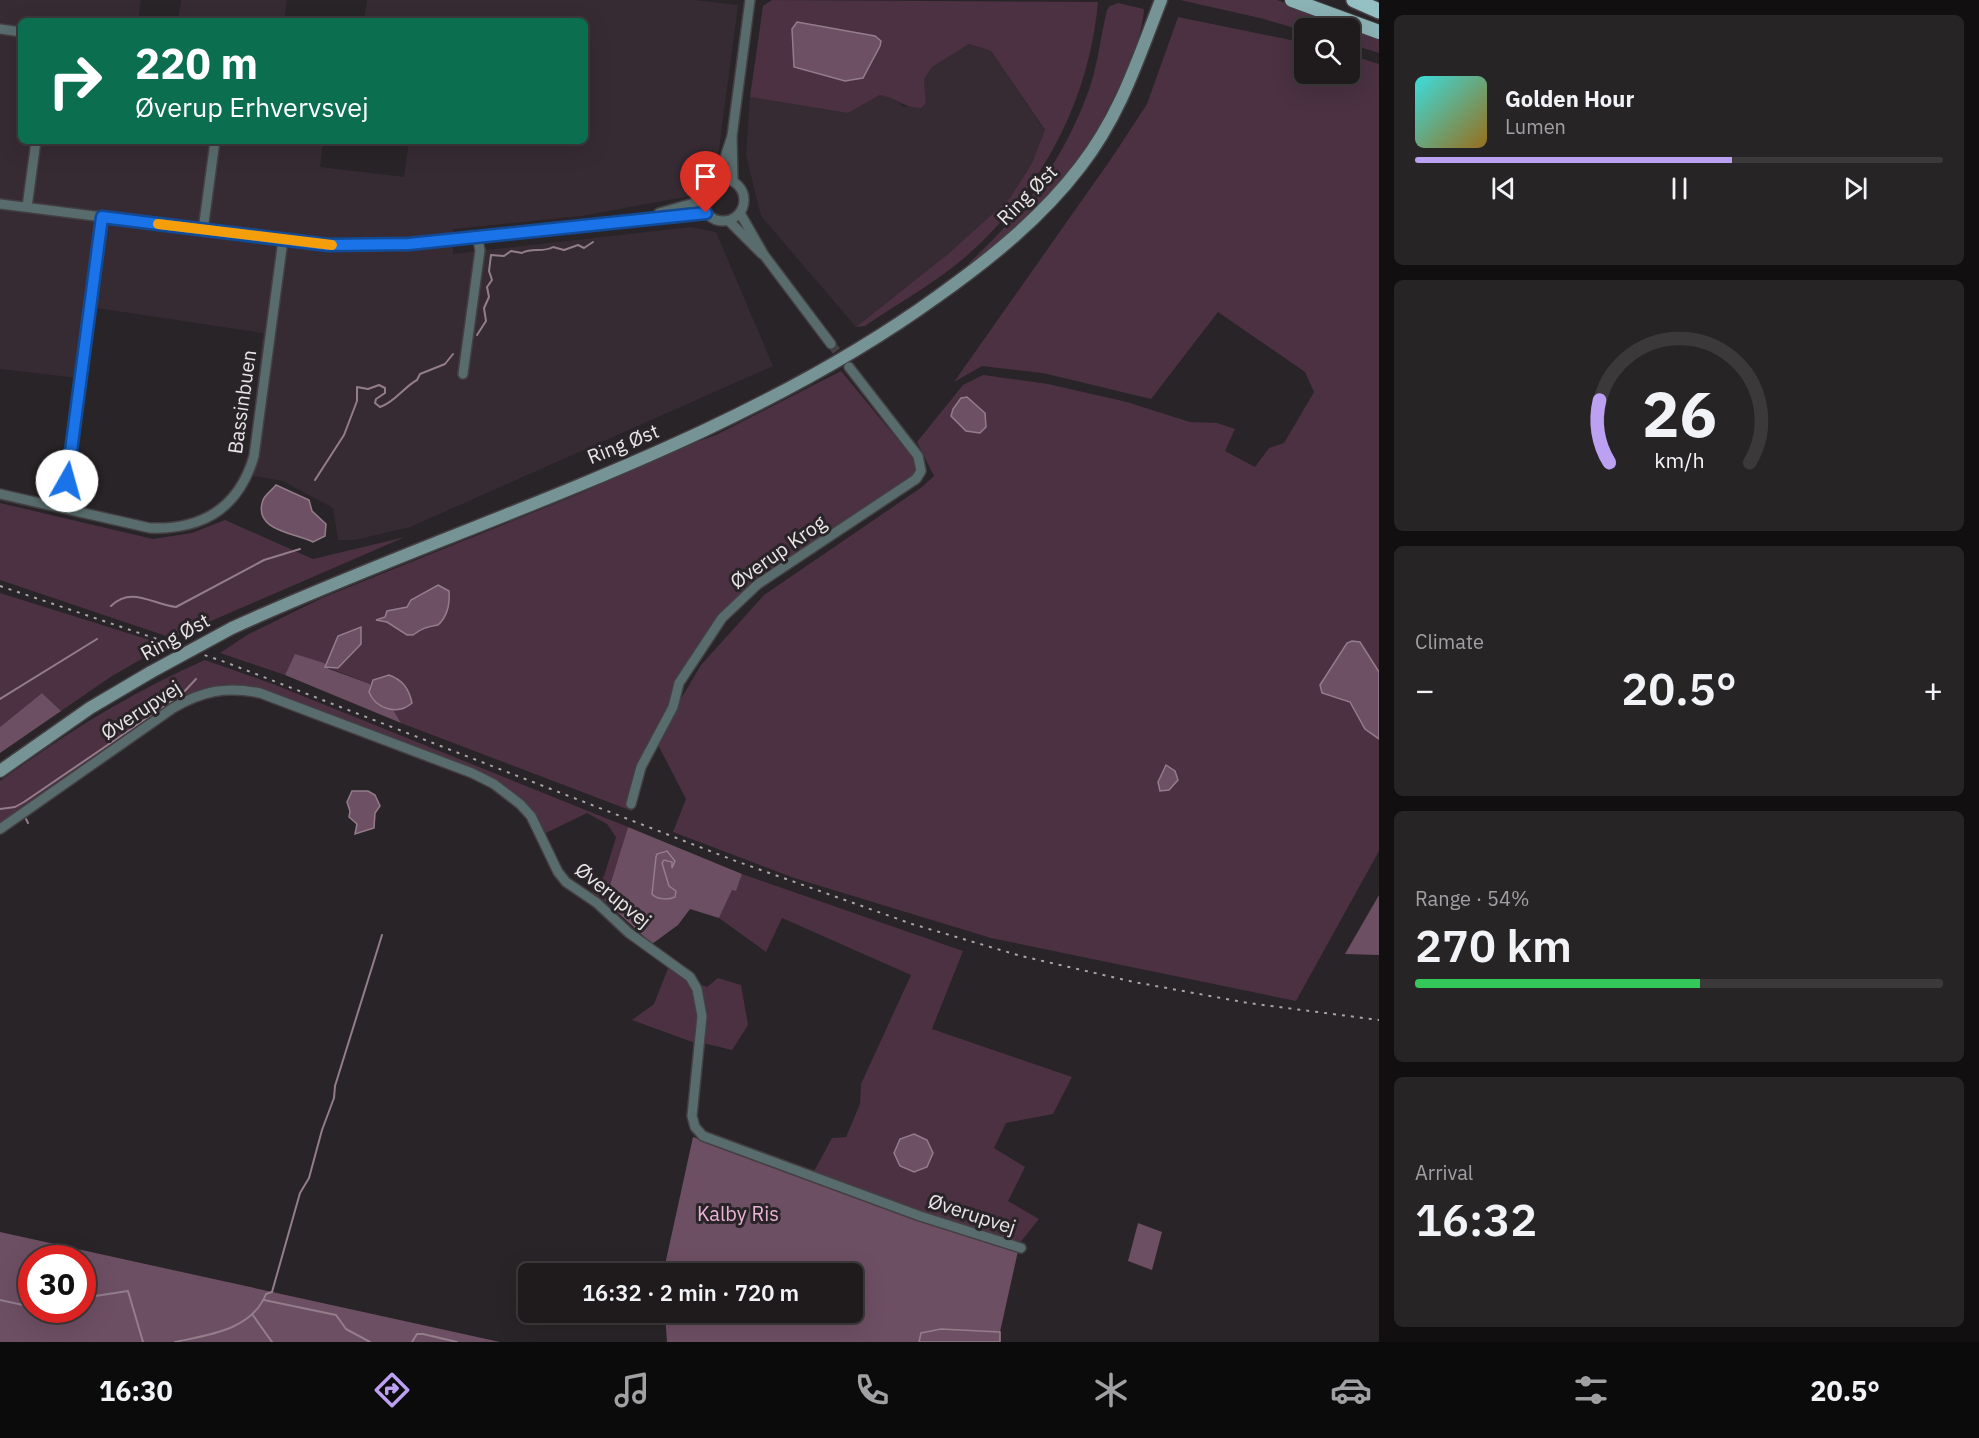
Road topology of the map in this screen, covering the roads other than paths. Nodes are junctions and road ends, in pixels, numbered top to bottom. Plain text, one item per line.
1 (750, 0) edge
2 (1153, 0) edge
3 (1161, 0) edge
4 (1292, 0) edge
5 (1353, 0) edge
6 (1366, 0) edge
7 (1379, 6) edge
8 (1379, 11) edge
9 (1152, 24) junction
10 (0, 29) edge
11 (18, 32) edge
12 (1379, 32) edge
13 (732, 136) junction
14 (36, 144) edge
15 (214, 144) edge
16 (718, 179) junction
17 (733, 181) junction
18 (701, 201) junction
19 (0, 204) edge
20 (27, 207) junction
21 (706, 213) junction
22 (741, 213) junction
23 (102, 217) junction
24 (637, 219) junction
25 (729, 221) junction
26 (203, 230) junction
27 (477, 236) junction
28 (283, 240) junction
29 (764, 255) junction
30 (831, 344) tunnel mouth
31 (849, 367) tunnel mouth
32 (463, 375) dead end
33 (0, 494) edge
34 (63, 508) junction
35 (0, 771) edge
36 (631, 804) dead end
37 (0, 829) edge
38 (1021, 1248) dead end

1 - 13 street
2 - 9 main road, Ring Øst
3 - 9 main road, Ring Øst
4 - 12 main road
5 - 8 highway
6 - 7 highway
9 - 35 main road, Ring Øst, bridge
10 - 11 street
13 - 16 street
13 - 17 street
14 - 20 street
15 - 26 street
16 - 17 street
16 - 18 street
17 - 22 street
18 - 21 street
18 - 24 street
19 - 20 street
20 - 23 street
21 - 24 street
21 - 25 street
22 - 25 street
22 - 29 street
23 - 26 street
23 - 34 street
24 - 27 street
25 - 29 street
26 - 28 street
27 - 28 street
27 - 32 street
28 - 34 street, Bassinbuen
29 - 30 street
31 - 36 street, Øverup Krog
33 - 34 street, Bassinbuen
37 - 38 street, Øverupvej

